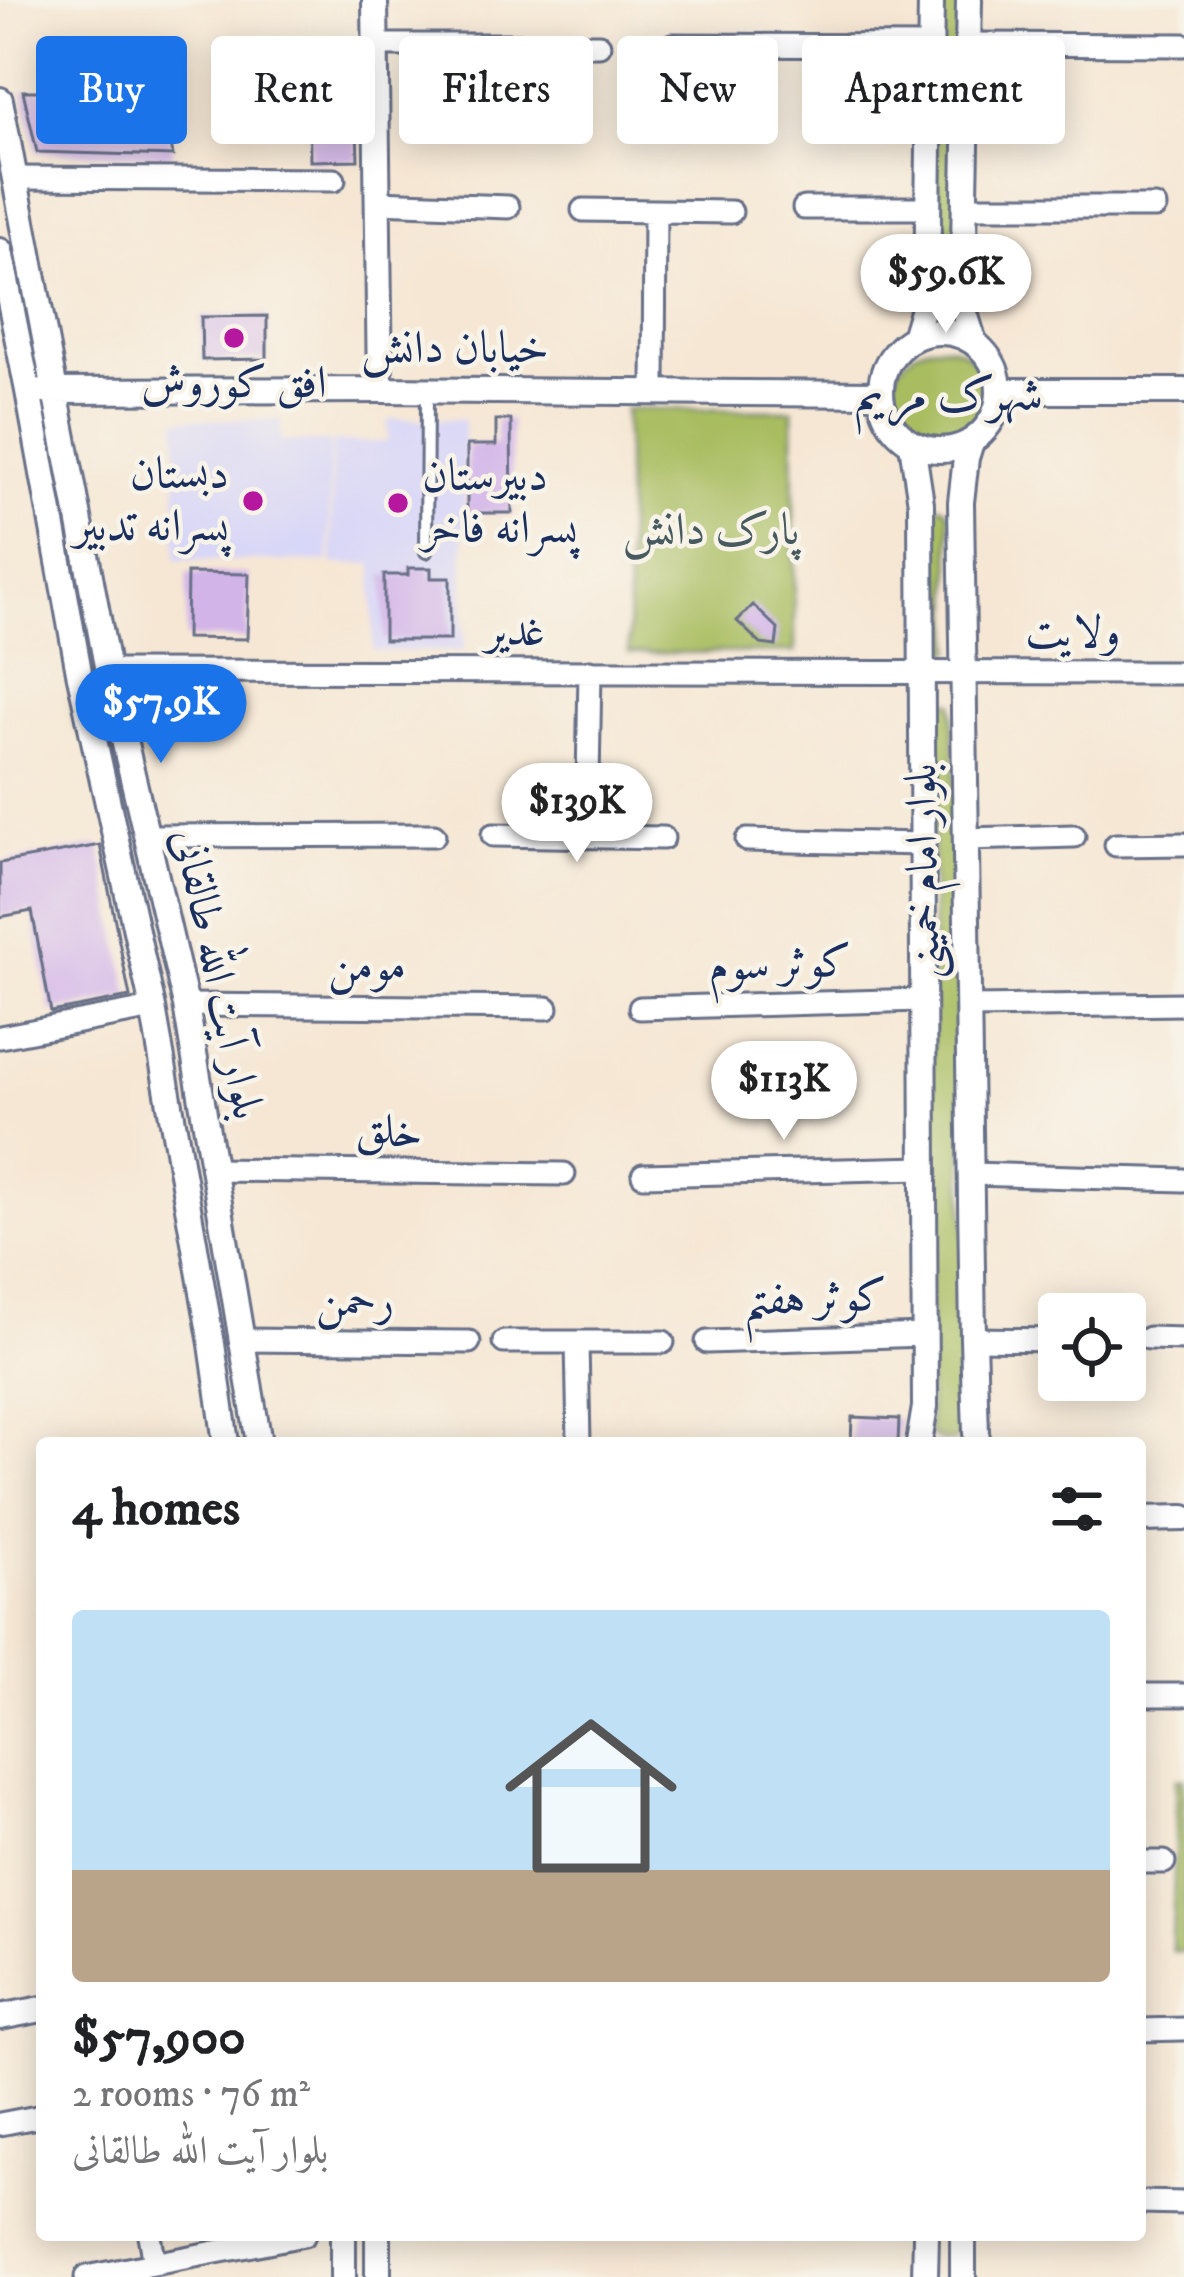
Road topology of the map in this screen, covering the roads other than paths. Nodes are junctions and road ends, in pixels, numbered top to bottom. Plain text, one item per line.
1 (375, 0) edge
2 (931, 0) edge
3 (969, 0) edge
4 (931, 36) edge
5 (968, 36) edge
6 (1065, 44) edge
7 (376, 45) junction
8 (599, 45) dead end
9 (1184, 45) edge
10 (0, 100) edge
11 (929, 144) edge
12 (966, 144) edge
13 (15, 178) junction
14 (334, 181) dead end
15 (378, 202) junction
16 (508, 207) dead end
17 (965, 207) junction
18 (804, 208) dead end
19 (927, 208) junction
20 (1155, 208) dead end
21 (583, 210) dead end
22 (655, 211) junction
23 (731, 212) dead end
24 (0, 251) edge
25 (963, 292) junction
26 (927, 294) junction
27 (914, 338) junction
28 (974, 342) junction
29 (380, 390) junction
30 (427, 390) junction
31 (28, 391) junction
32 (57, 391) junction
33 (1184, 391) edge
34 (654, 392) junction
35 (1000, 392) junction
36 (880, 394) junction
37 (971, 442) junction
38 (912, 444) junction
39 (962, 502) junction
40 (921, 503) junction
41 (426, 552) dead end
42 (108, 671) junction
43 (590, 671) junction
44 (922, 671) junction
45 (962, 671) junction
46 (1184, 673) edge
47 (434, 835) dead end
48 (493, 835) dead end
49 (146, 836) junction
50 (1074, 836) dead end
51 (587, 837) junction
52 (663, 838) dead end
53 (966, 839) junction
54 (746, 840) dead end
55 (921, 844) junction
56 (1184, 844) edge
57 (1116, 845) dead end
58 (922, 1000) junction
59 (1183, 1004) edge
60 (186, 1005) junction
61 (969, 1007) junction
62 (154, 1008) junction
63 (547, 1008) dead end
64 (640, 1008) dead end
65 (0, 1037) edge
66 (925, 1168) junction
67 (213, 1169) junction
68 (564, 1174) dead end
69 (970, 1174) junction
70 (643, 1175) dead end
71 (1184, 1180) edge
72 (925, 1335) junction
73 (1149, 1338) dead end
74 (973, 1339) junction
75 (1184, 1339) edge
76 (240, 1340) junction
77 (1038, 1340) edge
78 (469, 1342) dead end
79 (504, 1342) dead end
80 (577, 1342) junction
81 (663, 1342) dead end
82 (707, 1342) dead end
83 (225, 1437) edge
84 (258, 1437) edge
85 (578, 1437) edge
86 (921, 1437) edge
87 (977, 1437) edge
88 (1146, 1519) edge
89 (1184, 1519) edge
90 (1146, 1695) edge
91 (1184, 1695) edge
92 (1146, 1862) edge
93 (1164, 1862) dead end
94 (36, 2010) edge
95 (0, 2017) edge
96 (1184, 2029) edge
97 (1146, 2030) edge
98 (36, 2117) edge
99 (0, 2124) edge
100 (1146, 2202) edge
101 (1184, 2203) edge
102 (150, 2241) edge
103 (273, 2241) edge
104 (343, 2241) edge
105 (378, 2241) edge
106 (926, 2241) edge
107 (963, 2241) edge
108 (154, 2264) junction
109 (86, 2277) edge
110 (343, 2277) edge
111 (378, 2277) edge
112 (925, 2277) edge
113 (963, 2277) edge

1 - 7 street
2 - 4 street
3 - 5 street
6 - 9 street
7 - 8 street
7 - 15 street
10 - 13 street, بلوار آیت الله طالقانی
11 - 19 street
12 - 17 street
13 - 14 street
13 - 32 street, بلوار آیت الله طالقانی
15 - 16 street
15 - 29 street
17 - 20 street
17 - 25 street
18 - 19 street
19 - 26 street
21 - 22 street
22 - 23 street
22 - 34 street
24 - 31 street
25 - 26 street
25 - 28 street
26 - 27 street
27 - 28 street
27 - 36 street
28 - 35 street
29 - 30 street, خیابان دانش
29 - 32 street, خیابان دانش
30 - 34 street, خیابان دانش
30 - 41 lane
31 - 32 street, خیابان دانش
31 - 62 street
32 - 42 street, بلوار آیت الله طالقانی
33 - 35 street
34 - 36 street, خیابان دانش
35 - 37 street
36 - 38 street
37 - 38 street
37 - 39 street, بلوار امام خمینی
38 - 40 street, بلوار امام خمینی
39 - 40 street
39 - 45 street, بلوار امام خمینی
40 - 44 street, بلوار امام خمینی
42 - 43 street, غدیر
42 - 49 street, بلوار آیت الله طالقانی
43 - 44 street, غدیر
43 - 51 street
44 - 45 street, غدیر
44 - 55 street, بلوار امام خمینی
45 - 46 street, ولایت
45 - 53 street, بلوار امام خمینی
47 - 49 street
48 - 51 street
49 - 60 street, بلوار آیت الله طالقانی
50 - 53 street
51 - 52 street
53 - 61 street, بلوار امام خمینی
54 - 55 street
55 - 58 street, بلوار امام خمینی
56 - 57 street
58 - 64 street, کوثر سوم
58 - 66 street, بلوار امام خمینی
59 - 61 street
60 - 63 street, مومن
60 - 67 street, بلوار آیت الله طالقانی
61 - 69 street, بلوار امام خمینی
62 - 65 street
62 - 83 street
66 - 70 street
66 - 72 street, بلوار امام خمینی
67 - 68 street, خلق
67 - 76 street, بلوار آیت الله طالقانی
69 - 71 street
69 - 74 street, بلوار امام خمینی
72 - 82 street, کوثر هفتم
72 - 86 street, بلوار امام خمینی
73 - 75 street
74 - 77 street
74 - 87 street, بلوار امام خمینی
76 - 78 street, رحمن
76 - 84 street, بلوار آیت الله طالقانی
79 - 80 street
80 - 81 street
80 - 85 street
88 - 89 street
90 - 91 street
92 - 93 street
94 - 95 street
96 - 97 street
98 - 99 street
100 - 101 street
102 - 108 street
103 - 108 street
104 - 110 street
105 - 111 street
106 - 112 street
107 - 113 street
108 - 109 street

